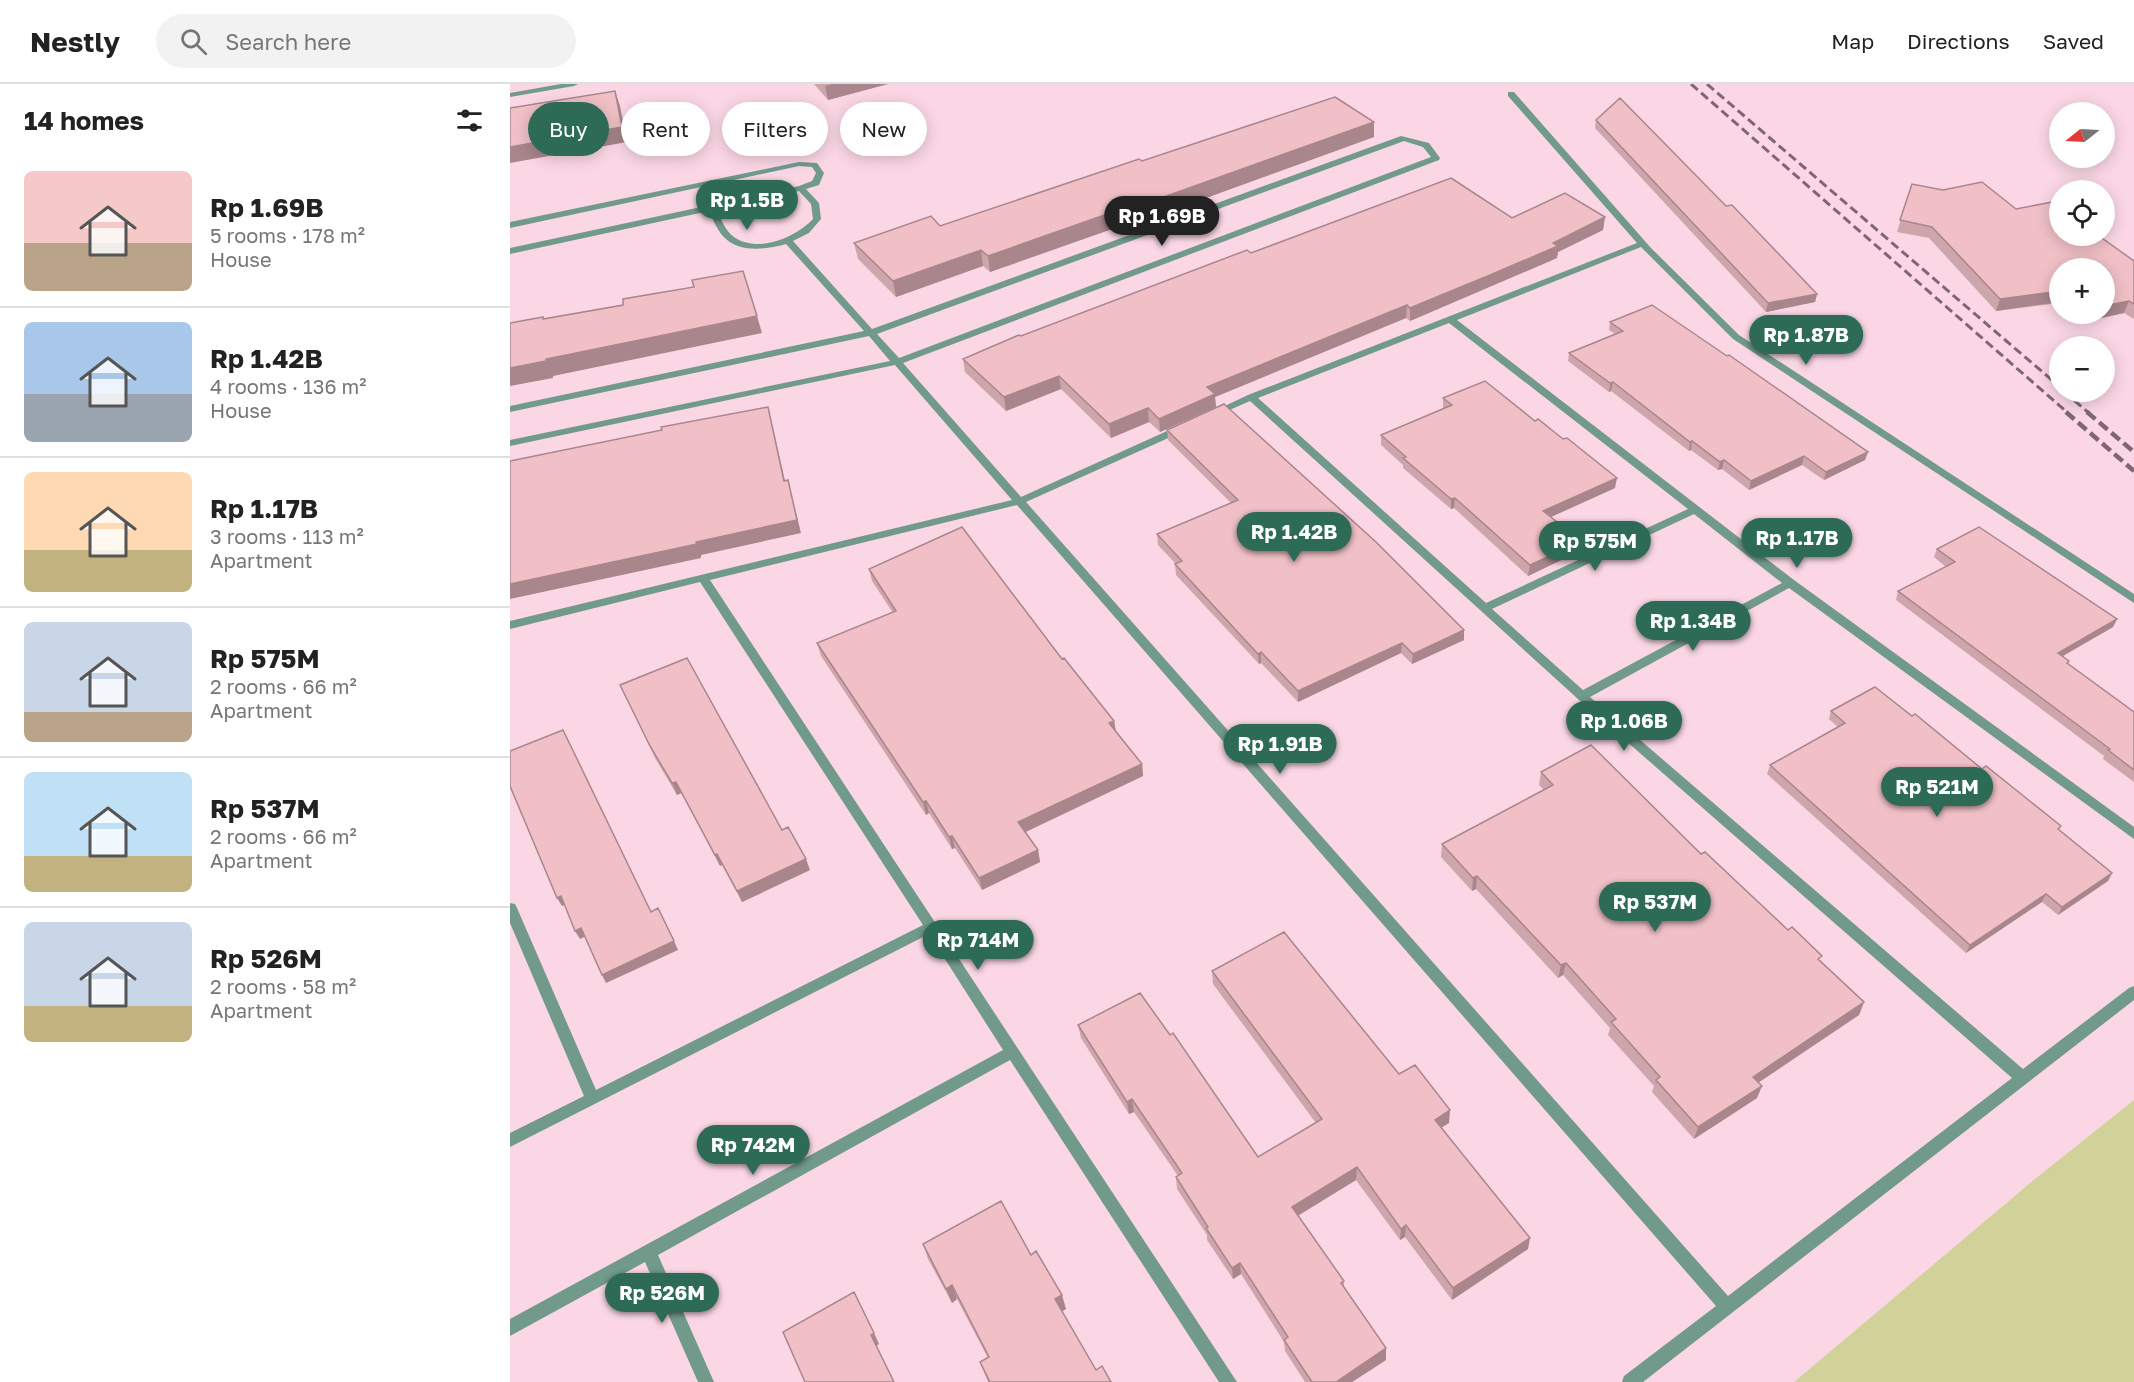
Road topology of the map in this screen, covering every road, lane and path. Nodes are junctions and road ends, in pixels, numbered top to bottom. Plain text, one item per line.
1 (574, 84) edge
2 (1510, 94) dead end
3 (510, 95) edge
4 (801, 188) junction
5 (712, 209) junction
6 (510, 225) edge
7 (788, 241) junction
8 (1641, 244) junction
9 (510, 251) edge
10 (1449, 318) junction
11 (870, 333) junction
12 (897, 362) junction
13 (1251, 397) junction
14 (510, 409) edge
15 (1199, 421) edge
16 (1188, 425) edge
17 (510, 443) edge
18 (1020, 501) junction
19 (1694, 510) junction
20 (702, 577) junction
21 (1790, 583) junction
22 (2134, 599) edge
23 (1484, 608) junction
24 (510, 625) edge
25 (1582, 696) junction
26 (2134, 834) edge
27 (510, 908) edge
28 (931, 927) junction
29 (2134, 992) edge
30 (1012, 1052) junction
31 (2023, 1078) junction
32 (592, 1098) junction
33 (510, 1140) edge
34 (649, 1252) junction
35 (1726, 1307) junction
36 (510, 1328) edge
37 (706, 1382) edge
38 (1229, 1382) edge
39 (1630, 1382) edge

1 - 3 street
2 - 8 street
4 - 5 street
4 - 6 street
4 - 7 street
5 - 7 street
5 - 9 street
7 - 11 street
8 - 10 street
8 - 22 street
10 - 13 street
10 - 19 street
11 - 12 street
11 - 12 street
11 - 14 street
12 - 17 street
12 - 18 street
13 - 15 street
13 - 23 street
16 - 18 street
18 - 20 street
18 - 35 street
19 - 21 street
19 - 23 street
20 - 24 street
20 - 28 street
21 - 25 street
21 - 26 street
23 - 25 street
25 - 31 street
27 - 32 street
28 - 30 street
28 - 32 street
29 - 31 street
30 - 34 street
30 - 38 street
31 - 35 street
32 - 33 street
34 - 36 street
34 - 37 street
35 - 39 street

